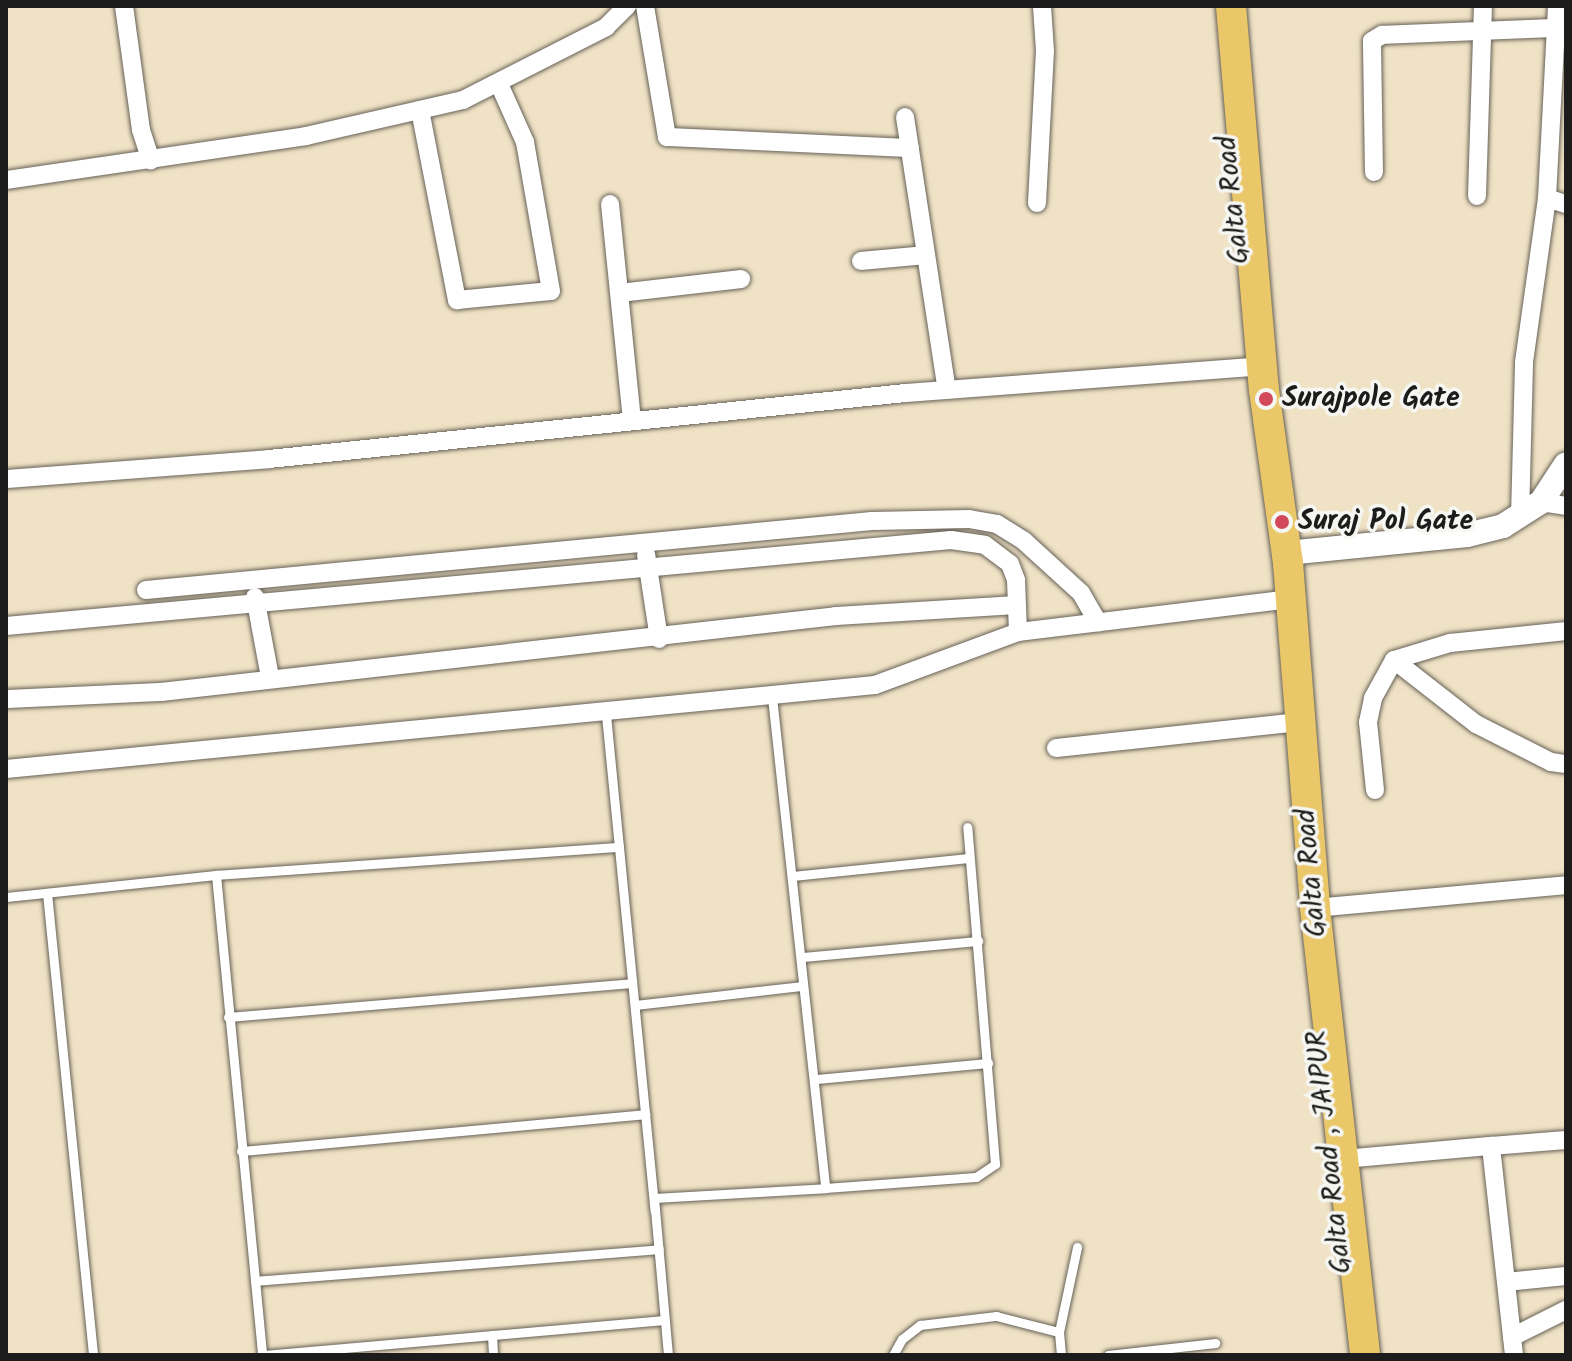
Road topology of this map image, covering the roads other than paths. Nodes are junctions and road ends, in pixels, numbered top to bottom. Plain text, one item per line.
1 (124, 6) edge
2 (645, 6) edge
3 (1042, 6) edge
4 (1215, 6) edge
5 (1231, 6) edge
6 (1483, 6) edge
7 (1557, 6) edge
8 (626, 7) edge
9 (1557, 28) junction
10 (1486, 30) junction
11 (499, 84) junction
12 (420, 110) junction
13 (905, 117) dead end
14 (910, 148) junction
15 (151, 160) junction
16 (1374, 172) dead end
17 (6, 180) edge
18 (1477, 196) dead end
19 (1547, 198) junction
20 (1037, 203) dead end
21 (610, 204) dead end
22 (1566, 204) edge
23 (926, 255) junction
24 (861, 261) dead end
25 (741, 279) dead end
26 (620, 293) junction
27 (1260, 374) junction
28 (947, 390) junction
29 (632, 421) junction
30 (1566, 464) edge
31 (6, 479) edge
32 (1541, 502) junction
33 (1566, 506) edge
34 (1520, 517) junction
35 (874, 532) junction
36 (646, 553) junction
37 (1017, 553) junction
38 (1287, 553) junction
39 (434, 575) junction
40 (146, 590) dead end
41 (253, 592) junction
42 (1290, 599) junction
43 (1017, 605) junction
44 (1098, 622) junction
45 (6, 626) edge
46 (1566, 631) edge
47 (1018, 632) junction
48 (659, 639) junction
49 (1394, 660) junction
50 (270, 677) junction
51 (772, 697) junction
52 (6, 699) edge
53 (606, 715) junction
54 (1300, 722) junction
55 (1056, 748) dead end
56 (1566, 764) edge
57 (6, 769) edge
58 (1375, 790) dead end
59 (967, 827) dead end
60 (619, 847) junction
61 (969, 858) junction
62 (216, 875) junction
63 (792, 876) junction
64 (1566, 885) edge
65 (47, 893) junction
66 (6, 897) edge
67 (1315, 908) junction
68 (978, 941) junction
69 (1319, 949) junction
70 (802, 957) junction
71 (632, 983) junction
72 (803, 986) junction
73 (635, 1005) junction
74 (228, 1017) junction
75 (988, 1063) junction
76 (816, 1079) junction
77 (645, 1114) junction
78 (1566, 1140) edge
79 (1491, 1146) junction
80 (241, 1151) junction
81 (1344, 1159) junction
82 (825, 1188) junction
83 (655, 1211) junction
84 (1077, 1247) dead end
85 (659, 1249) junction
86 (1566, 1276) edge
87 (255, 1281) junction
88 (1506, 1282) junction
89 (1566, 1310) edge
90 (664, 1320) junction
91 (1059, 1332) junction
92 (492, 1335) junction
93 (1215, 1343) dead end
94 (1513, 1346) edge
95 (93, 1355) edge
96 (263, 1355) edge
97 (493, 1355) edge
98 (668, 1355) edge
99 (893, 1355) edge
100 (1061, 1355) edge
101 (1108, 1355) edge
102 (1351, 1355) edge
103 (1365, 1355) edge

1 - 15 street
2 - 14 street
3 - 20 street
4 - 27 main road, Galta Road
5 - 27 main road
6 - 10 street
7 - 9 street
8 - 11 street
9 - 10 street
9 - 19 street
10 - 16 street
10 - 18 street
11 - 12 street
11 - 12 street
12 - 15 street
13 - 14 street
14 - 23 street
15 - 17 street
19 - 22 street
19 - 34 street
21 - 26 street
23 - 24 street
23 - 28 street
25 - 26 street
26 - 29 street
27 - 28 street
27 - 38 main road, Galta Road
28 - 29 street
29 - 31 street
30 - 32 street
32 - 33 street
32 - 34 street
34 - 38 street
35 - 36 street
35 - 37 street
35 - 37 street
36 - 39 street
36 - 39 street
36 - 48 street
37 - 43 street
37 - 44 street
38 - 42 main road, Galta Road
39 - 41 street
39 - 41 street
40 - 41 street
41 - 45 street
41 - 50 street
42 - 44 street
42 - 54 main road, Galta Road
43 - 47 street
43 - 48 street
44 - 47 street
46 - 49 street
47 - 51 street
48 - 50 street
49 - 56 street
49 - 58 street
50 - 52 street
51 - 53 street
51 - 63 lane
53 - 57 street
53 - 60 lane
54 - 55 street
54 - 67 main road, Galta Road
59 - 61 lane
60 - 62 lane
60 - 71 lane
61 - 63 lane
61 - 68 lane
62 - 65 lane
62 - 74 lane
63 - 70 lane
64 - 67 street
65 - 66 lane
65 - 95 lane
67 - 69 main road, Galta Road
68 - 70 lane
68 - 75 lane
69 - 81 main road, Galta Road
69 - 102 main road, Galta Road , JAIPUR
70 - 72 lane
71 - 73 lane
71 - 74 lane
72 - 73 lane
72 - 76 lane
73 - 77 lane
74 - 80 lane
75 - 76 lane
75 - 82 lane
76 - 82 lane
77 - 80 lane
77 - 83 lane
78 - 79 street
79 - 81 street
79 - 88 street
80 - 87 lane
81 - 103 main road, Galta Road
82 - 83 lane
83 - 85 lane
84 - 91 lane
85 - 87 lane
85 - 90 lane
86 - 88 street
87 - 96 lane
88 - 94 street
89 - 94 street
90 - 92 lane
90 - 98 lane
91 - 99 lane
91 - 100 lane
92 - 96 lane
92 - 97 lane
93 - 101 lane

